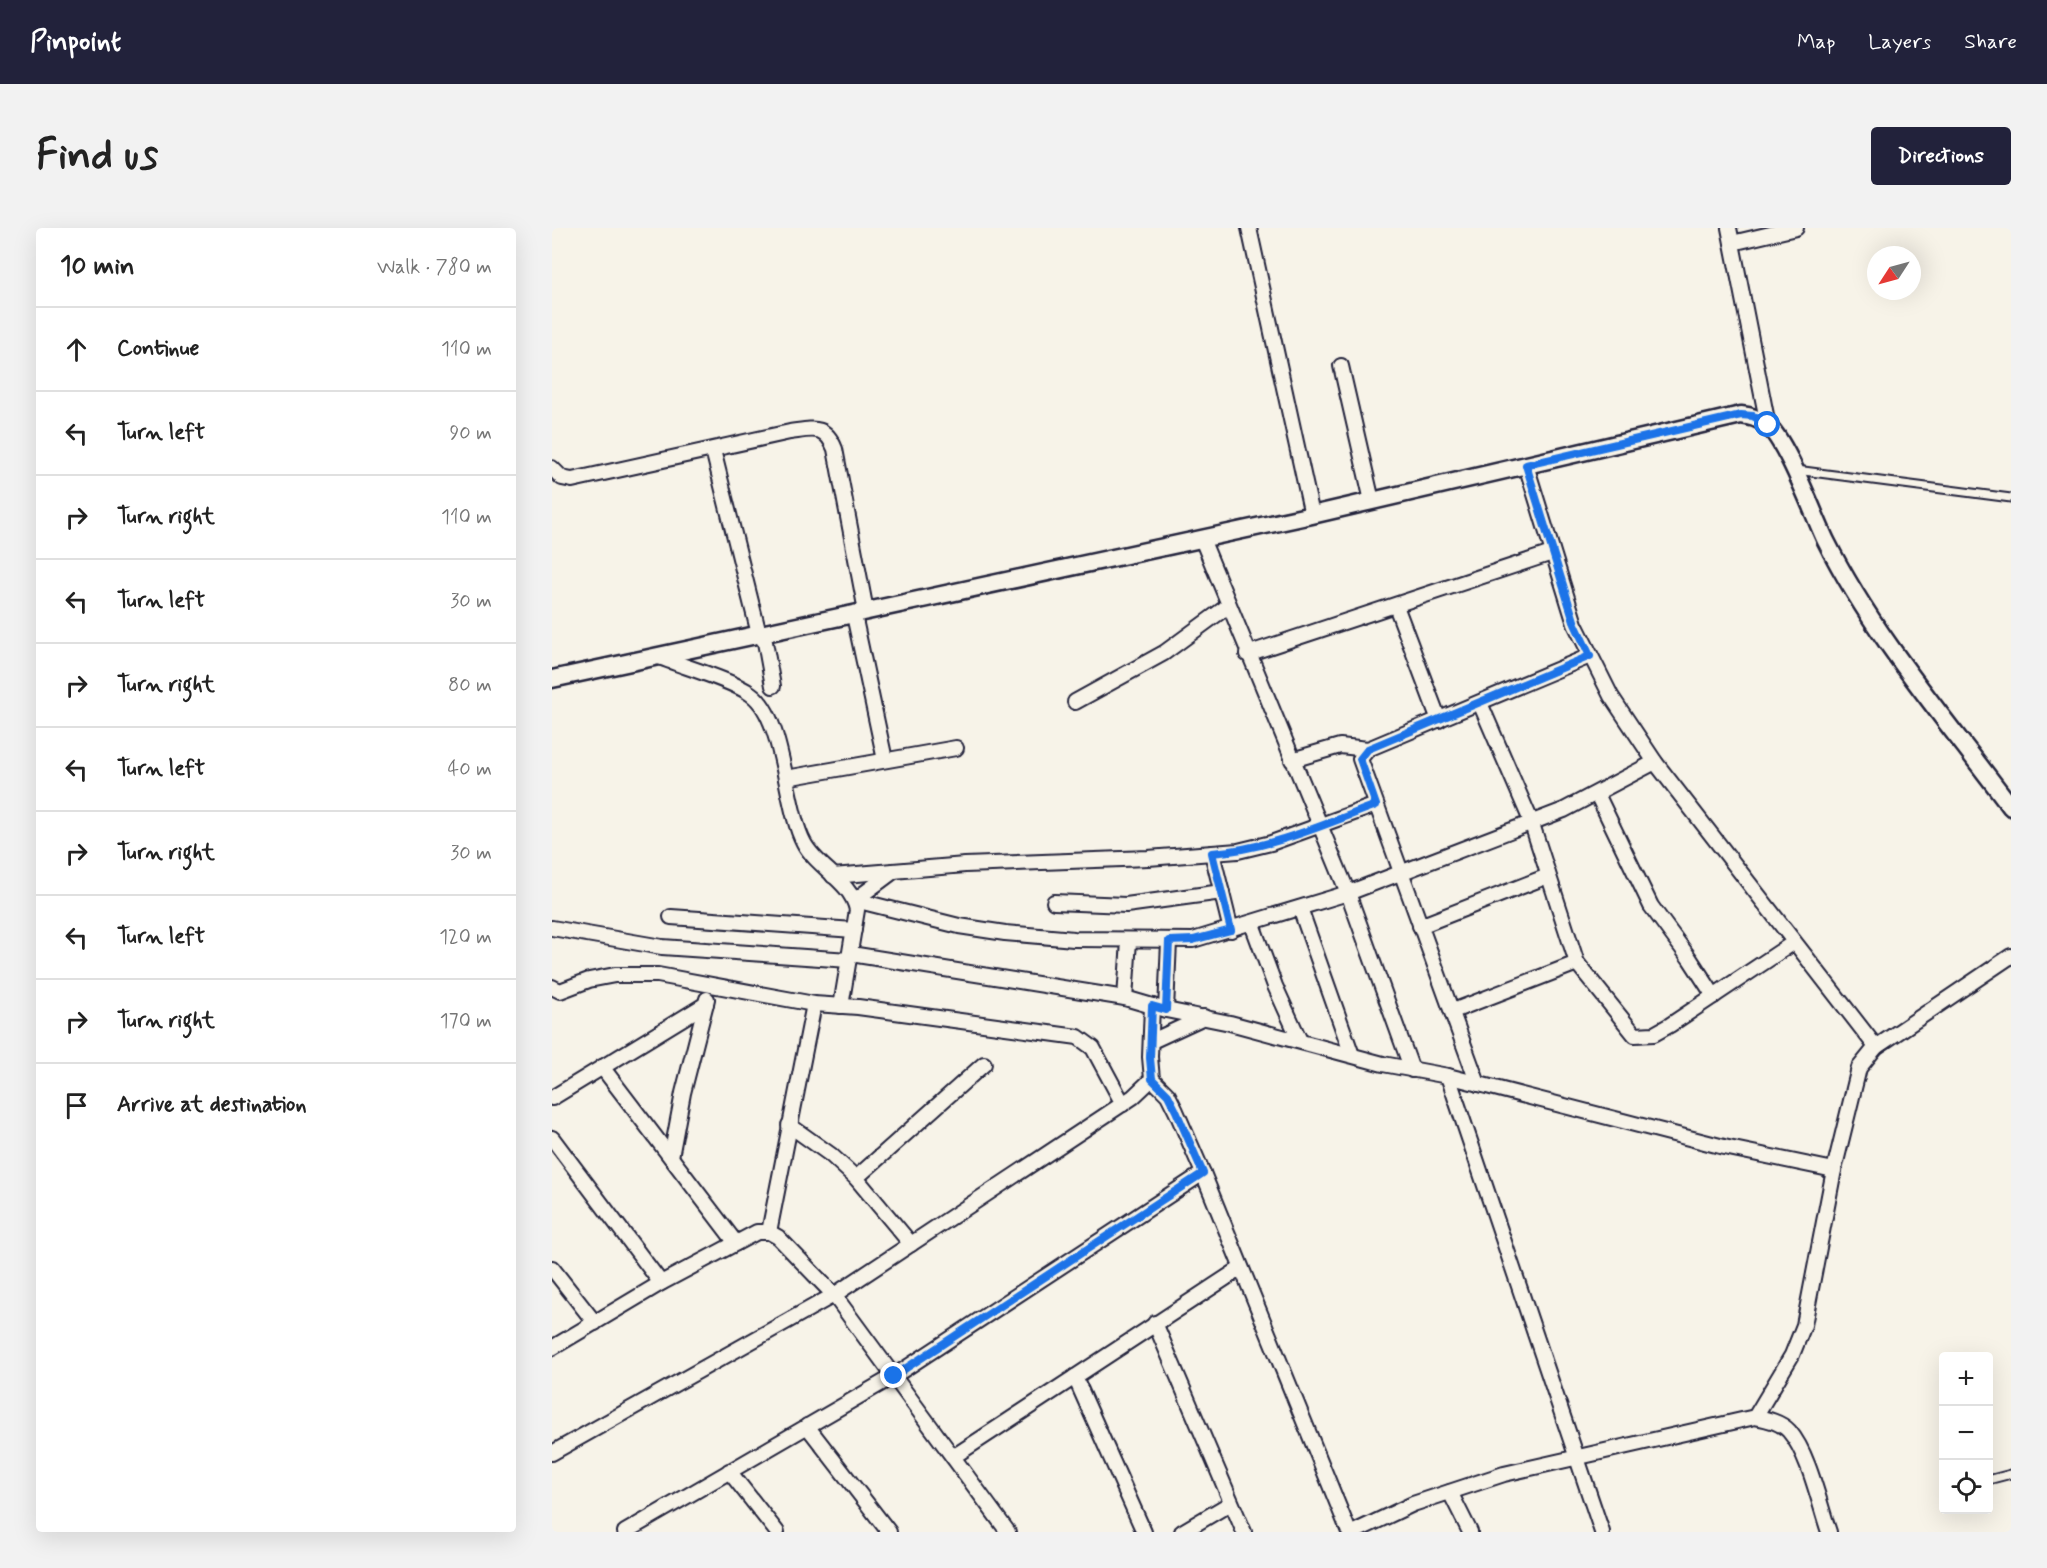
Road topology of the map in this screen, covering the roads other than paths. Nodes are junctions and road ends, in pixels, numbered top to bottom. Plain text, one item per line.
1 (1249, 228) edge
2 (1729, 228) edge
3 (1796, 228) edge
4 (1732, 243) junction
5 (1341, 366) dead end
6 (1768, 425) junction
7 (713, 450) junction
8 (1526, 465) junction
9 (552, 468) edge
10 (1794, 470) junction
11 (2011, 498) edge
12 (1372, 501) junction
13 (1312, 515) junction
14 (1202, 539) junction
15 (1552, 553) junction
16 (1228, 606) junction
17 (1396, 606) junction
18 (860, 613) junction
19 (759, 634) junction
20 (1247, 654) junction
21 (657, 656) junction
22 (1590, 656) junction
23 (552, 679) edge
24 (773, 686) dead end
25 (1075, 702) dead end
26 (1480, 703) junction
27 (1439, 720) junction
28 (956, 747) dead end
29 (1368, 749) junction
30 (885, 760) junction
31 (1292, 760) junction
32 (1655, 762) junction
33 (786, 778) junction
34 (1597, 794) junction
35 (1376, 805) junction
36 (2011, 807) edge
37 (1531, 821) junction
38 (1321, 826) junction
39 (1212, 853) junction
40 (895, 871) junction
41 (1401, 873) junction
42 (833, 876) junction
43 (1548, 876) junction
44 (1222, 892) junction
45 (1348, 892) junction
46 (855, 900) junction
47 (1054, 902) dead end
48 (1300, 908) junction
49 (671, 916) dead end
50 (1252, 924) junction
51 (1420, 926) junction
52 (552, 928) edge
53 (854, 930) junction
54 (1231, 930) junction
55 (1129, 941) junction
56 (1169, 941) junction
57 (1793, 943) junction
58 (2011, 956) edge
59 (850, 957) junction
60 (1577, 963) junction
61 (710, 985) junction
62 (555, 991) edge
63 (1714, 996) junction
64 (1125, 998) junction
65 (706, 1004) junction
66 (814, 1004) junction
67 (841, 1006) junction
68 (1159, 1008) junction
69 (1453, 1011) junction
70 (1204, 1017) junction
71 (1152, 1041) junction
72 (1300, 1041) junction
73 (1876, 1047) junction
74 (1352, 1055) junction
75 (984, 1064) dead end
76 (602, 1067) junction
77 (1412, 1070) junction
78 (1448, 1076) junction
79 (1152, 1079) junction
80 (1478, 1084) junction
81 (552, 1098) edge
82 (1123, 1104) junction
83 (789, 1125) junction
84 (552, 1138) edge
85 (671, 1157) junction
86 (1834, 1170) junction
87 (1203, 1173) junction
88 (856, 1178) junction
89 (769, 1232) junction
90 (736, 1243) junction
91 (911, 1244) junction
92 (552, 1268) edge
93 (1241, 1268) junction
94 (661, 1283) junction
95 (834, 1295) junction
96 (595, 1323) junction
97 (1155, 1323) junction
98 (552, 1348) edge
99 (894, 1376) junction
100 (1075, 1377) junction
101 (1755, 1417) junction
102 (807, 1426) junction
103 (552, 1453) edge
104 (953, 1456) junction
105 (1576, 1457) junction
106 (729, 1471) junction
107 (2011, 1473) edge
108 (1993, 1479) edge
109 (1450, 1492) junction
110 (1231, 1503) junction
111 (625, 1532) edge
112 (777, 1532) edge
113 (889, 1532) edge
114 (1008, 1532) edge
115 (1144, 1532) edge
116 (1182, 1532) edge
117 (1244, 1532) edge
118 (1349, 1532) edge
119 (1354, 1532) edge
120 (1470, 1532) edge
121 (1602, 1532) edge
122 (1830, 1532) edge

1 - 13 street
2 - 4 street
3 - 4 street
4 - 6 street
5 - 12 street
6 - 8 street
6 - 10 street
7 - 9 street
7 - 18 street
7 - 19 street
8 - 12 street
8 - 15 street
10 - 11 lane
10 - 36 street
12 - 13 street
13 - 14 street
14 - 16 street
14 - 18 street
15 - 17 street
15 - 22 street
16 - 20 street
16 - 25 street
17 - 20 street
17 - 27 street
18 - 19 street
18 - 30 street
19 - 21 street
19 - 24 street
20 - 31 street
21 - 23 street
21 - 33 street
22 - 26 street
22 - 32 street
26 - 27 street
26 - 37 street
27 - 29 street
28 - 30 street
29 - 31 street
29 - 35 street
30 - 33 street
31 - 38 street
32 - 34 street
32 - 57 street
33 - 42 street
34 - 37 street
34 - 63 street
35 - 38 street
35 - 41 street
37 - 41 street
37 - 43 street
38 - 39 street
38 - 45 street
39 - 40 street
39 - 44 street
40 - 42 street
40 - 46 street
41 - 45 street
41 - 51 street
42 - 46 street
43 - 51 street
43 - 60 street
44 - 47 street
44 - 54 street
45 - 48 street
45 - 77 street
46 - 53 street
46 - 55 street
48 - 50 street
48 - 74 street
49 - 53 street
50 - 54 street
50 - 72 street
51 - 69 street
52 - 59 street
53 - 59 street
54 - 56 street
55 - 56 street
55 - 64 street
56 - 68 street
57 - 63 street
57 - 73 street
58 - 73 street
59 - 64 street
59 - 67 street
60 - 63 street
60 - 69 street
61 - 62 street
61 - 65 street
61 - 66 street
64 - 68 street
65 - 76 street
65 - 85 street
66 - 67 street
66 - 83 street
67 - 82 street
68 - 70 street
68 - 71 street
69 - 80 street
70 - 71 street
70 - 72 street
71 - 79 street
72 - 74 street
73 - 86 street
74 - 77 street
75 - 88 street
76 - 81 street
76 - 85 street
77 - 78 street
78 - 80 street
78 - 105 street
79 - 82 street
79 - 87 street
80 - 86 street
82 - 91 street
83 - 88 street
83 - 89 street
84 - 94 street
85 - 90 street
86 - 101 street
87 - 93 street
87 - 99 street
88 - 91 street
89 - 90 street
89 - 95 street
90 - 94 street
91 - 95 street
92 - 96 street
93 - 97 street
93 - 118 street
94 - 96 street
95 - 99 street
95 - 103 street
96 - 98 street
97 - 100 street
97 - 110 street
99 - 102 street
99 - 104 street
100 - 104 street
100 - 115 street
101 - 105 street
101 - 122 street
102 - 106 street
102 - 113 street
104 - 114 street
105 - 109 street
105 - 121 street
106 - 111 street
106 - 112 street
107 - 108 lane
109 - 119 street
109 - 120 street
110 - 116 street
110 - 117 street

